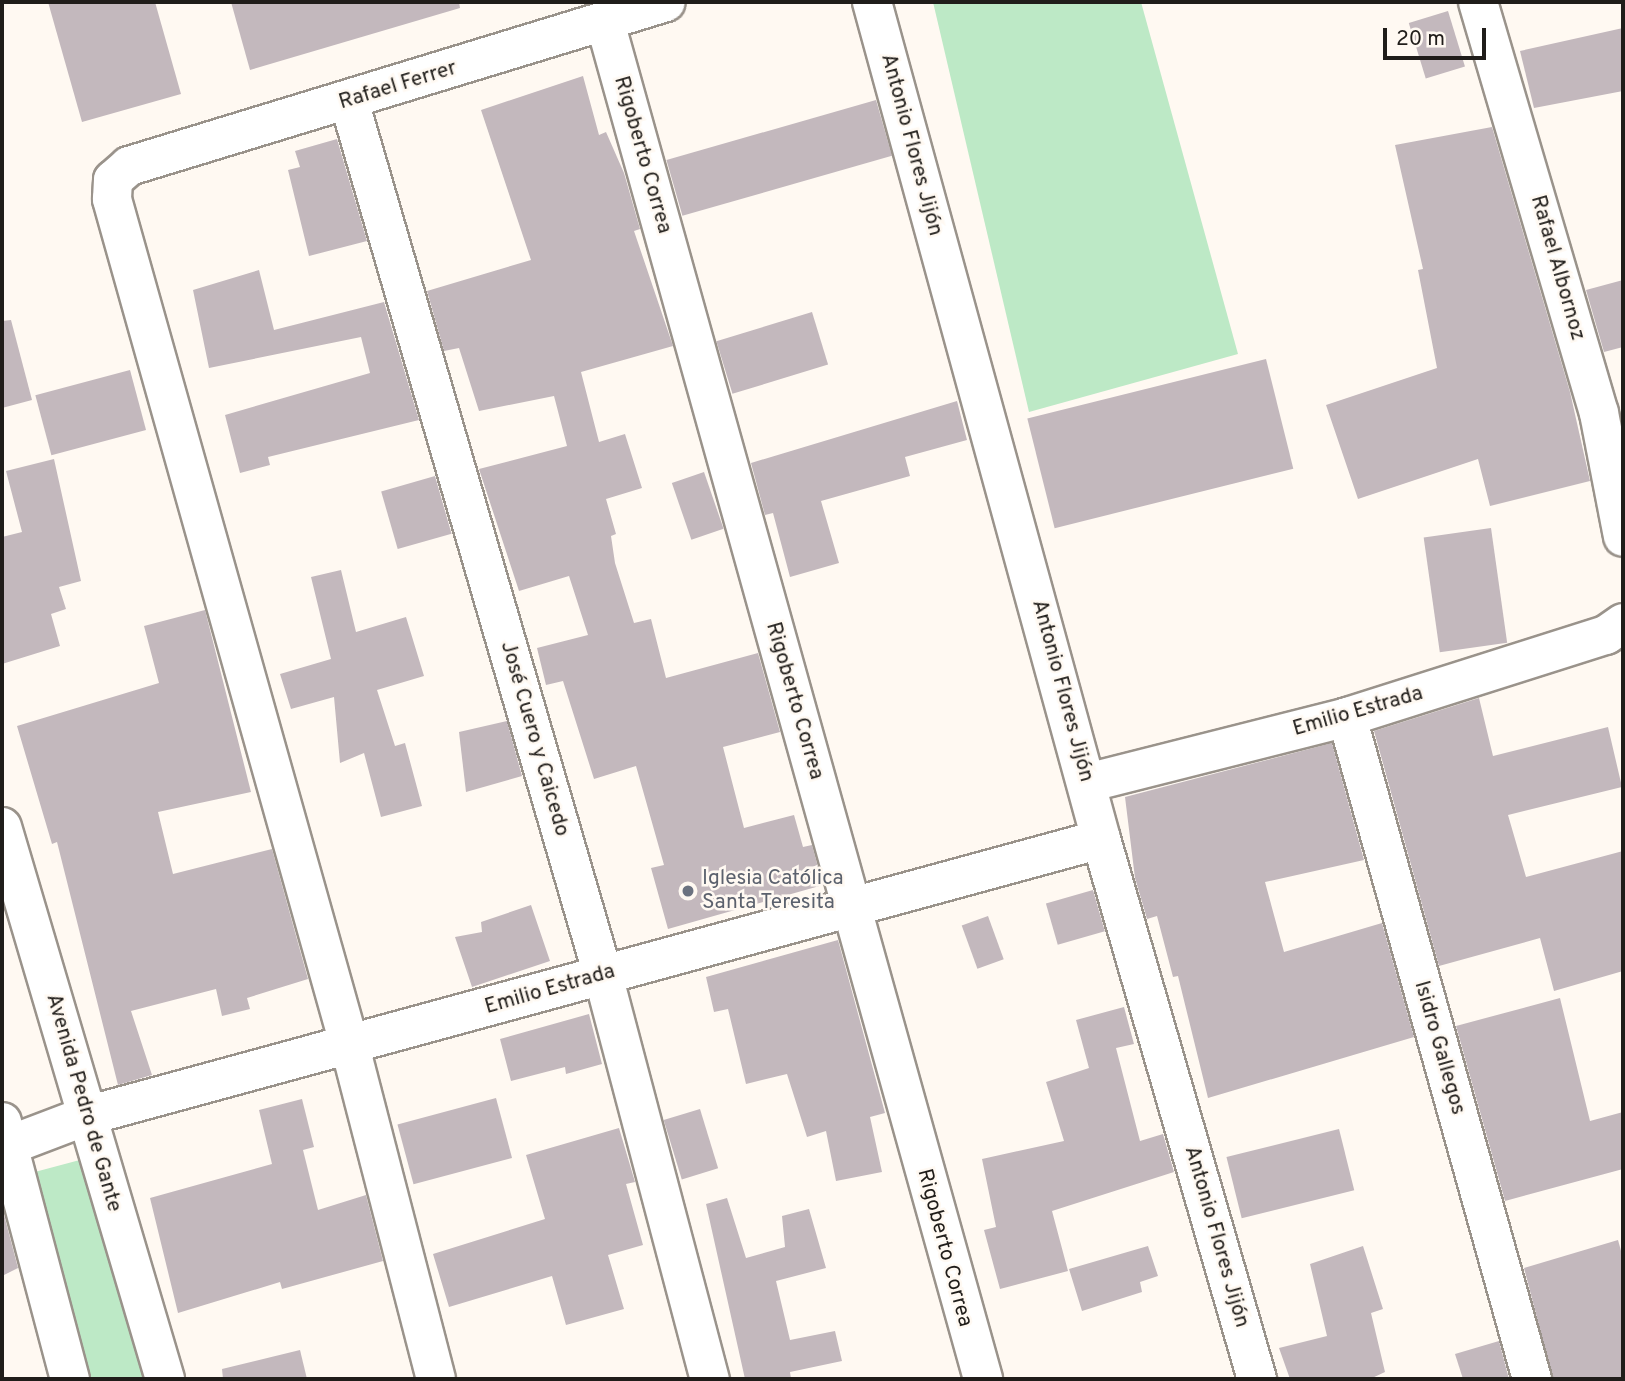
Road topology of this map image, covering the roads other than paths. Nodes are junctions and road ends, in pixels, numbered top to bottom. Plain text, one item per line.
1 (666, 2) edge
2 (872, 2) edge
3 (1478, 2) edge
4 (605, 22) junction
5 (349, 101) junction
6 (1623, 537) edge
7 (1623, 623) edge
8 (1347, 717) junction
9 (1087, 783) junction
10 (2, 827) edge
11 (1101, 839) junction
12 (850, 904) junction
13 (603, 975) junction
14 (350, 1047) junction
15 (86, 1116) junction
16 (4, 1138) edge
17 (70, 1379) edge
18 (164, 1379) edge
19 (436, 1379) edge
20 (710, 1379) edge
21 (983, 1379) edge
22 (1257, 1379) edge
23 (1532, 1379) edge

1 - 4 street, Rafael Ferrer
2 - 9 street, Antonio Flores Jijón
3 - 6 street, Rafael Albornoz
4 - 5 street, Rafael Ferrer
4 - 12 street, Rigoberto Correa
5 - 13 street, José Cuero y Caicedo
5 - 14 street, Rafael Ferrer
7 - 8 street, Emilio Estrada
8 - 9 street, Emilio Estrada
8 - 23 street, Isidro Gallegos
9 - 11 street, Antonio Flores Jijón
10 - 15 street, Avenida Pedro de Gante
11 - 12 street, Emilio Estrada
11 - 22 street, Antonio Flores Jijón
12 - 13 street, Emilio Estrada
12 - 21 street, Rigoberto Correa
13 - 14 street, Emilio Estrada
13 - 20 street, José Cuero y Caicedo
14 - 15 street, Emilio Estrada
14 - 19 street
15 - 16 street, Emilio Estrada
15 - 18 street, Avenida Pedro de Gante
16 - 17 street

